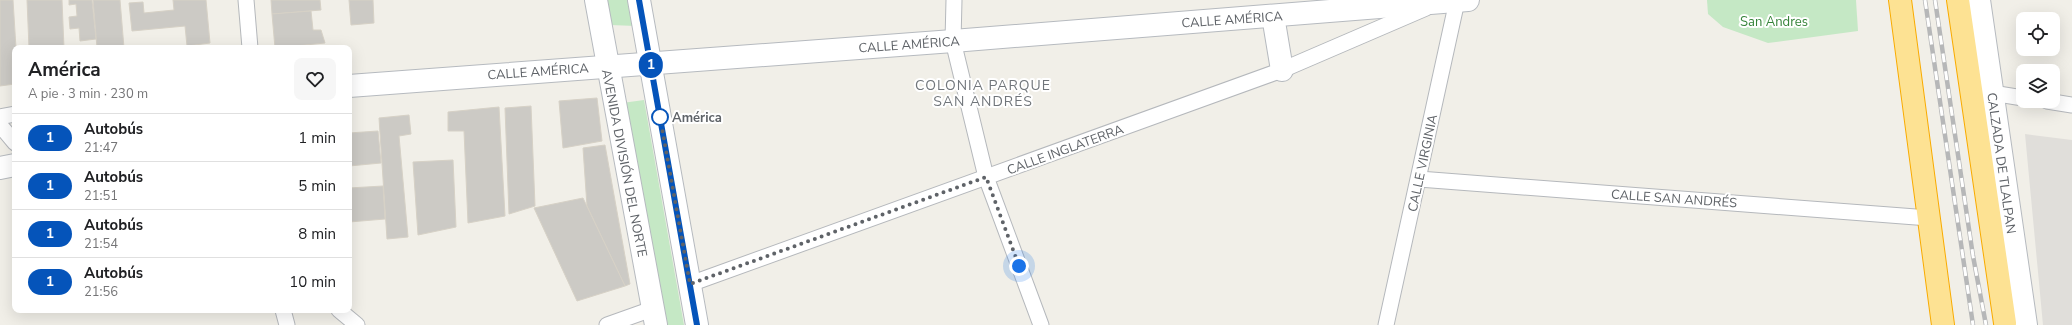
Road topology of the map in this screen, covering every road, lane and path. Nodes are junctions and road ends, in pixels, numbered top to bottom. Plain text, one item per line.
1 (246, 0) edge
2 (596, 0) edge
3 (639, 0) edge
4 (954, 0) edge
5 (1900, 0) edge
6 (1958, 0) edge
7 (1979, 0) edge
8 (1454, 2) edge
9 (1273, 16) junction
10 (953, 41) junction
11 (250, 45) edge
12 (650, 62) junction
13 (607, 66) junction
14 (1282, 70) junction
15 (352, 86) edge
16 (1992, 93) junction
17 (2016, 97) edge
18 (2060, 103) edge
19 (2072, 105) edge
20 (12, 115) edge
21 (0, 117) edge
22 (0, 125) edge
23 (12, 139) edge
24 (12, 166) edge
25 (0, 168) edge
26 (986, 177) junction
27 (1419, 179) junction
28 (1929, 218) junction
29 (690, 284) junction
30 (284, 313) edge
31 (343, 313) edge
32 (654, 317) edge
33 (2016, 324) edge
34 (287, 325) edge
35 (357, 325) edge
36 (607, 325) edge
37 (697, 325) edge
38 (1041, 325) edge
39 (1386, 325) edge
40 (1943, 325) edge

1 - 11 street
2 - 13 street, AVENIDA DIVISIÓN DEL NORTE
3 - 12 street
4 - 10 street
5 - 28 highway
6 - 33 highway, CALZADA DE TLALPAN
7 - 16 street, CALZADA DE TLALPAN
8 - 9 street, CALLE AMÉRICA
8 - 14 street, CALLE INGLATERRA
8 - 27 street, CALLE VIRGINIA
9 - 10 street, CALLE AMÉRICA
9 - 14 street
10 - 12 street, CALLE AMÉRICA
10 - 26 street
12 - 13 street, CALLE AMÉRICA
12 - 29 street
13 - 15 street, CALLE AMÉRICA
13 - 32 street, AVENIDA DIVISIÓN DEL NORTE
14 - 26 street, CALLE INGLATERRA
16 - 17 street
16 - 33 street, CALZADA DE TLALPAN
18 - 19 street
20 - 21 street
22 - 23 street
24 - 25 street
26 - 29 street, CALLE INGLATERRA
26 - 38 street
27 - 28 street, CALLE SAN ANDRÉS
27 - 39 street, CALLE VIRGINIA
28 - 40 highway
29 - 37 street
30 - 34 street
31 - 35 street
32 - 36 street

